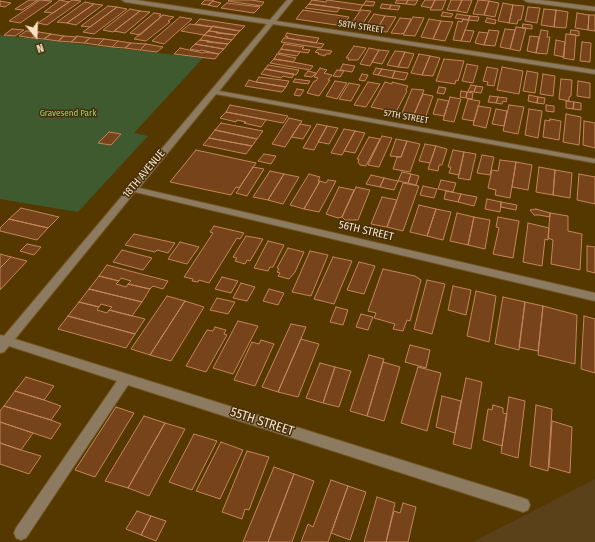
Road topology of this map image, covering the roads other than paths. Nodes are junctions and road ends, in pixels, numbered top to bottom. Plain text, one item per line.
1 (125, 0) edge
2 (290, 0) edge
3 (527, 0) edge
4 (595, 9) edge
5 (271, 22) junction
6 (595, 72) edge
7 (214, 92) junction
8 (595, 161) edge
9 (132, 189) junction
10 (595, 297) edge
11 (2, 343) edge
12 (126, 378) junction
13 (523, 505) dead end
14 (21, 533) dead end

1 - 5 street, 58TH STREET
2 - 5 street, 18TH AVENUE
3 - 4 street
5 - 6 street, 58TH STREET
5 - 7 street, 18TH AVENUE
7 - 8 street, 57TH STREET
7 - 9 street, 18TH AVENUE
9 - 10 street, 56TH STREET
9 - 11 street, 18TH AVENUE
11 - 12 street, 55TH STREET
12 - 13 street, 55TH STREET
12 - 14 street

